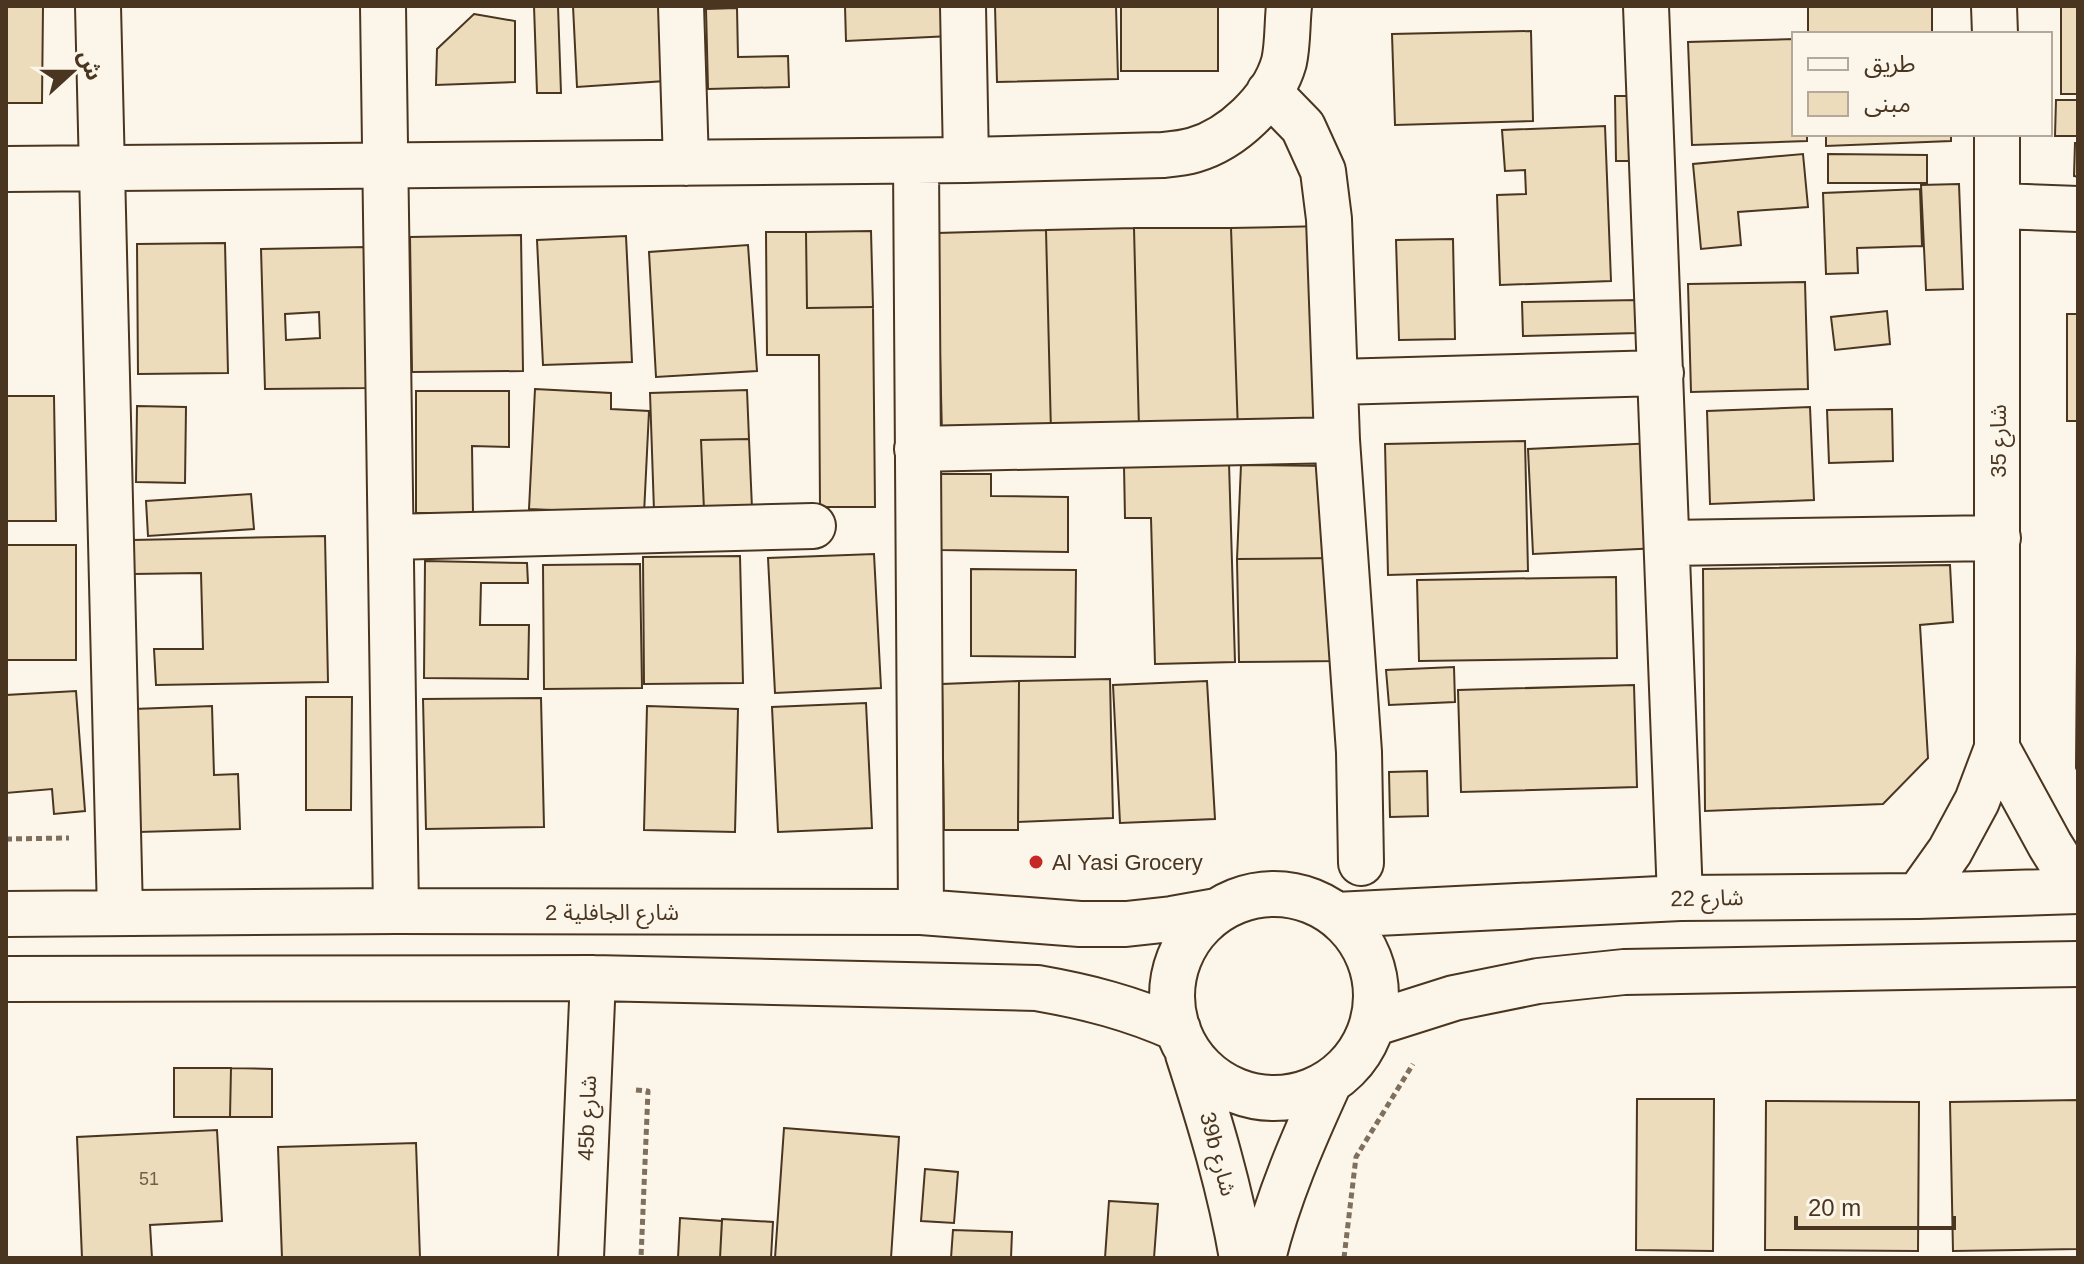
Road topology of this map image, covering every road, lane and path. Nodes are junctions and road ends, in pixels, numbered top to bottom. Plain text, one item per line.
1 (98, 6) edge
2 (383, 6) edge
3 (681, 6) edge
4 (963, 6) edge
5 (1289, 6) edge
6 (1646, 6) edge
7 (1994, 6) edge
8 (1995, 32) edge
9 (1269, 92) junction
10 (1997, 136) edge
11 (966, 160) junction
12 (916, 161) junction
13 (686, 163) junction
14 (386, 166) junction
15 (101, 168) junction
16 (6, 169) edge
17 (1998, 206) junction
18 (2078, 209) edge
19 (1661, 373) junction
20 (1336, 382) junction
21 (1337, 440) junction
22 (917, 449) junction
23 (813, 526) dead end
24 (391, 537) junction
25 (1998, 538) junction
26 (1667, 543) junction
27 (1997, 748) junction
28 (118, 838) junction
29 (6, 839) edge
30 (1361, 863) dead end
31 (2078, 890) edge
32 (1918, 896) junction
33 (1680, 898) junction
34 (396, 911) junction
35 (1217, 911) junction
36 (921, 912) junction
37 (120, 913) junction
38 (6, 914) edge
39 (1336, 915) junction
40 (2078, 964) edge
41 (593, 978) junction
42 (6, 979) edge
43 (1372, 1024) junction
44 (1183, 1041) junction
45 (1413, 1064) dead end
46 (1329, 1083) junction
47 (581, 1258) edge
48 (1242, 1258) edge
49 (1263, 1258) edge
50 (1344, 1258) edge

1 - 15 street
2 - 14 street
3 - 13 street
4 - 11 street
5 - 9 street
6 - 19 street
7 - 8 street
9 - 11 street
9 - 20 street
10 - 17 street, شارع 35
11 - 12 street
12 - 13 street
12 - 22 street
13 - 14 street
14 - 15 street
14 - 24 street
15 - 16 street
15 - 28 street
17 - 18 street
17 - 25 street, شارع 35
19 - 20 street
19 - 26 street
20 - 21 street
21 - 22 street
21 - 30 street
22 - 36 street
23 - 24 street
24 - 34 street
25 - 26 street
25 - 27 street, شارع 35
26 - 33 street
27 - 31 street, شارع 35
27 - 32 street, شارع 35
28 - 29 path
28 - 37 street
31 - 32 street, شارع 22
32 - 33 street, شارع 22
33 - 39 street, شارع 22
34 - 36 street, شارع الجافلية 2
34 - 37 street, شارع الجافلية 2
35 - 36 street, شارع الجافلية 2
35 - 39 street
35 - 44 street
37 - 38 street, شارع الجافلية 2
39 - 43 street
40 - 43 street
41 - 42 street
41 - 44 street
41 - 47 street, 45b شارع
43 - 46 street
44 - 46 street
44 - 48 street, 39b شارع
45 - 50 path
46 - 49 street

